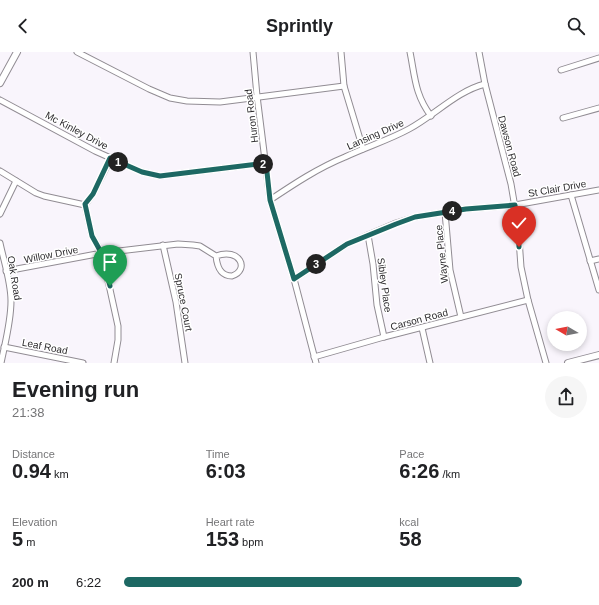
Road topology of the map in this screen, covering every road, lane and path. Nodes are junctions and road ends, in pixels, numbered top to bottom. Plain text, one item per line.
1 (17, 52) edge
2 (76, 52) edge
3 (253, 52) edge
4 (341, 52) edge
5 (410, 52) edge
6 (480, 52) edge
7 (599, 58) edge
8 (561, 70) dead end
9 (0, 83) edge
10 (485, 84) junction
11 (344, 86) junction
12 (257, 96) junction
13 (0, 100) edge
14 (599, 108) edge
15 (431, 116) junction
16 (563, 118) dead end
17 (363, 149) junction
18 (110, 158) junction
19 (266, 163) junction
20 (0, 171) edge
21 (16, 181) junction
22 (599, 190) edge
23 (571, 195) junction
24 (270, 200) junction
25 (85, 204) junction
26 (515, 205) junction
27 (445, 212) junction
28 (0, 214) edge
29 (368, 235) junction
30 (0, 243) edge
31 (163, 245) junction
32 (102, 254) junction
33 (216, 256) junction
34 (599, 259) edge
35 (590, 261) junction
36 (6, 271) junction
37 (294, 279) junction
38 (599, 289) edge
39 (528, 300) junction
40 (460, 317) junction
41 (422, 328) junction
42 (384, 337) junction
43 (4, 347) junction
44 (599, 355) edge
45 (314, 357) junction
46 (0, 363) edge
47 (83, 363) edge
48 (114, 363) edge
49 (185, 363) edge
50 (316, 363) edge
51 (430, 363) edge
52 (546, 363) edge
53 (568, 363) edge

1 - 9 main road
2 - 12 street
3 - 12 street, Huron Road
4 - 11 street
5 - 15 street
6 - 10 street, Dawson Road
7 - 8 street
10 - 15 street, Lansing Drive
10 - 26 street, Dawson Road
11 - 12 street
11 - 17 street
12 - 19 street, Huron Road
13 - 18 street, Mc Kinley Drive
14 - 16 street
15 - 17 street, Lansing Drive
17 - 24 street, Lansing Drive
18 - 19 street, Mc Kinley Drive
18 - 25 street
19 - 24 street, Huron Road
20 - 21 street
21 - 25 street
21 - 28 street
22 - 23 street, St Clair Drive
23 - 26 street, St Clair Drive
23 - 35 street
24 - 37 street, Huron Road
25 - 32 street
26 - 27 street, St Clair Drive
26 - 39 street, Dawson Road
27 - 29 street, St Clair Drive
27 - 40 street, Wayne Place
29 - 37 street, St Clair Drive
29 - 42 street, Sibley Place
30 - 36 street, Oak Road
31 - 32 street, Willow Drive
31 - 33 street, Willow Drive
31 - 49 street, Spruce Court
32 - 36 street, Willow Drive
32 - 48 street
33 - 33 street
34 - 35 street
35 - 38 street
36 - 43 street, Oak Road
37 - 45 street, Huron Road
39 - 40 street, Carson Road
39 - 52 street, Dawson Road
40 - 41 street, Carson Road
41 - 42 street, Carson Road
41 - 51 street
42 - 45 street, Carson Road
43 - 46 street, Oak Road
43 - 47 street, Leaf Road
44 - 53 main road
45 - 50 street, Huron Road

